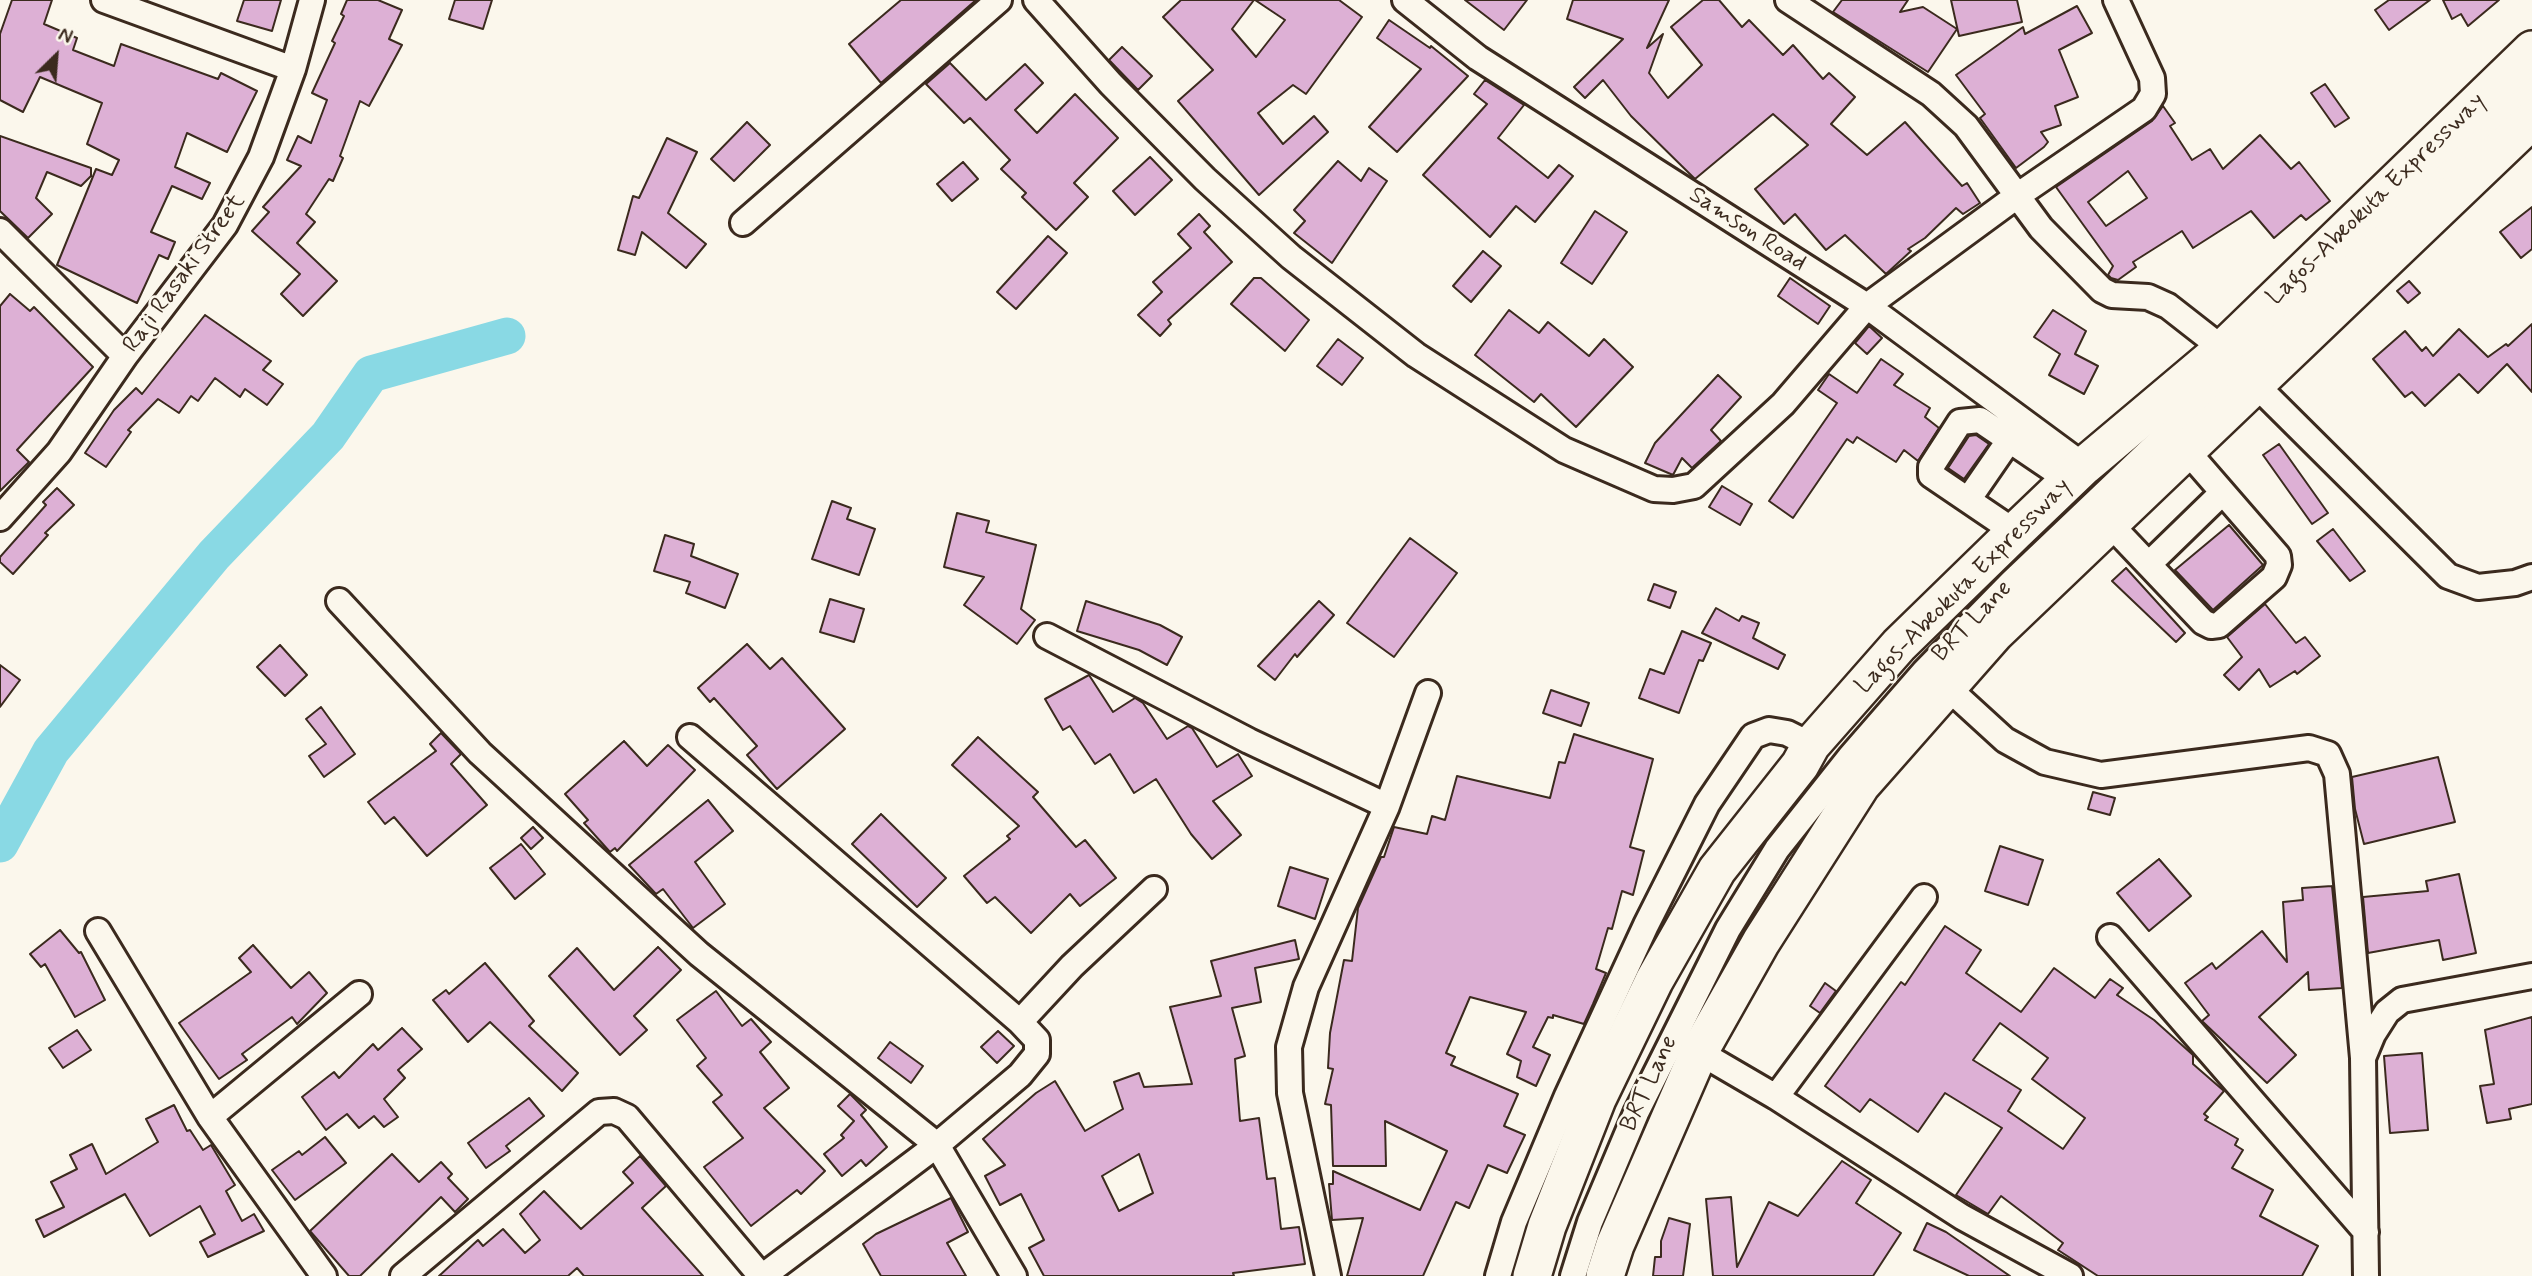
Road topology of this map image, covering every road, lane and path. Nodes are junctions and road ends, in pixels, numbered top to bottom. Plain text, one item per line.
1 (104, 0) edge
2 (312, 0) edge
3 (999, 0) edge
4 (1036, 0) edge
5 (1405, 0) edge
6 (1788, 0) edge
7 (2116, 0) edge
8 (2532, 50) edge
9 (293, 69) junction
10 (2532, 86) edge
11 (2532, 120) edge
12 (2017, 196) junction
13 (743, 223) dead end
14 (0, 231) edge
15 (1867, 306) junction
16 (2223, 349) junction
17 (125, 356) junction
18 (2256, 385) junction
19 (2010, 439) junction
20 (2187, 451) junction
21 (2077, 474) junction
22 (2222, 494) junction
23 (1968, 500) junction
24 (0, 517) edge
25 (2110, 524) junction
26 (2015, 532) junction
27 (2149, 564) junction
28 (2532, 577) edge
29 (339, 601) dead end
30 (1975, 615) junction
31 (1047, 636) dead end
32 (1941, 680) junction
33 (1428, 693) dead end
34 (690, 737) dead end
35 (1811, 745) junction
36 (1387, 806) junction
37 (1154, 889) dead end
38 (1924, 897) dead end
39 (98, 930) dead end
40 (2110, 937) dead end
41 (2532, 976) edge
42 (359, 994) dead end
43 (1020, 1022) junction
44 (1699, 1052) junction
45 (2363, 1058) junction
46 (1776, 1097) junction
47 (210, 1117) junction
48 (937, 1145) junction
49 (2366, 1232) junction
50 (324, 1276) edge
51 (403, 1276) edge
52 (762, 1276) edge
53 (1014, 1276) edge
54 (1328, 1276) edge
55 (1498, 1276) edge
56 (1532, 1276) edge
57 (1573, 1276) edge
58 (1605, 1276) edge
59 (2070, 1276) edge
60 (2366, 1276) edge

1 - 9 street
2 - 9 street, Raji Rasaki Street
3 - 13 street
4 - 15 street
5 - 15 street, Samson Road
6 - 12 street
7 - 12 street
8 - 16 highway, Lagos-Abeokuta Expressway
9 - 17 street, Raji Rasaki Street
10 - 30 street, BRT Lane
11 - 18 highway, Lagos-Abeokuta Expressway
12 - 15 street
12 - 16 street
14 - 17 street
15 - 21 street, Samson Road
16 - 21 highway, Lagos-Abeokuta Expressway
17 - 24 street, Raji Rasaki Street
18 - 20 highway, Lagos-Abeokuta Expressway
18 - 28 street
19 - 21 street
19 - 23 street
19 - 23 street
20 - 22 street
20 - 25 highway, Lagos-Abeokuta Expressway
21 - 26 highway, Lagos-Abeokuta Expressway
22 - 27 street
22 - 27 street
23 - 26 street
25 - 27 street
25 - 30 highway, Lagos-Abeokuta Expressway
26 - 30 highway, Lagos-Abeokuta Expressway
29 - 48 street
30 - 32 highway, Lagos-Abeokuta Expressway
30 - 35 highway, Lagos-Abeokuta Expressway
31 - 36 street
32 - 44 highway, Lagos-Abeokuta Expressway
32 - 45 street
32 - 57 street, BRT Lane
33 - 36 street
34 - 43 street
35 - 55 street
35 - 56 highway, Lagos-Abeokuta Expressway
36 - 54 street
37 - 43 street
38 - 46 street
39 - 47 street
40 - 49 street
41 - 45 street
42 - 47 street
43 - 48 street
44 - 46 street
44 - 58 highway, Lagos-Abeokuta Expressway
45 - 49 street
46 - 59 street
47 - 50 street
48 - 52 street
48 - 53 street
49 - 60 street
51 - 52 street

